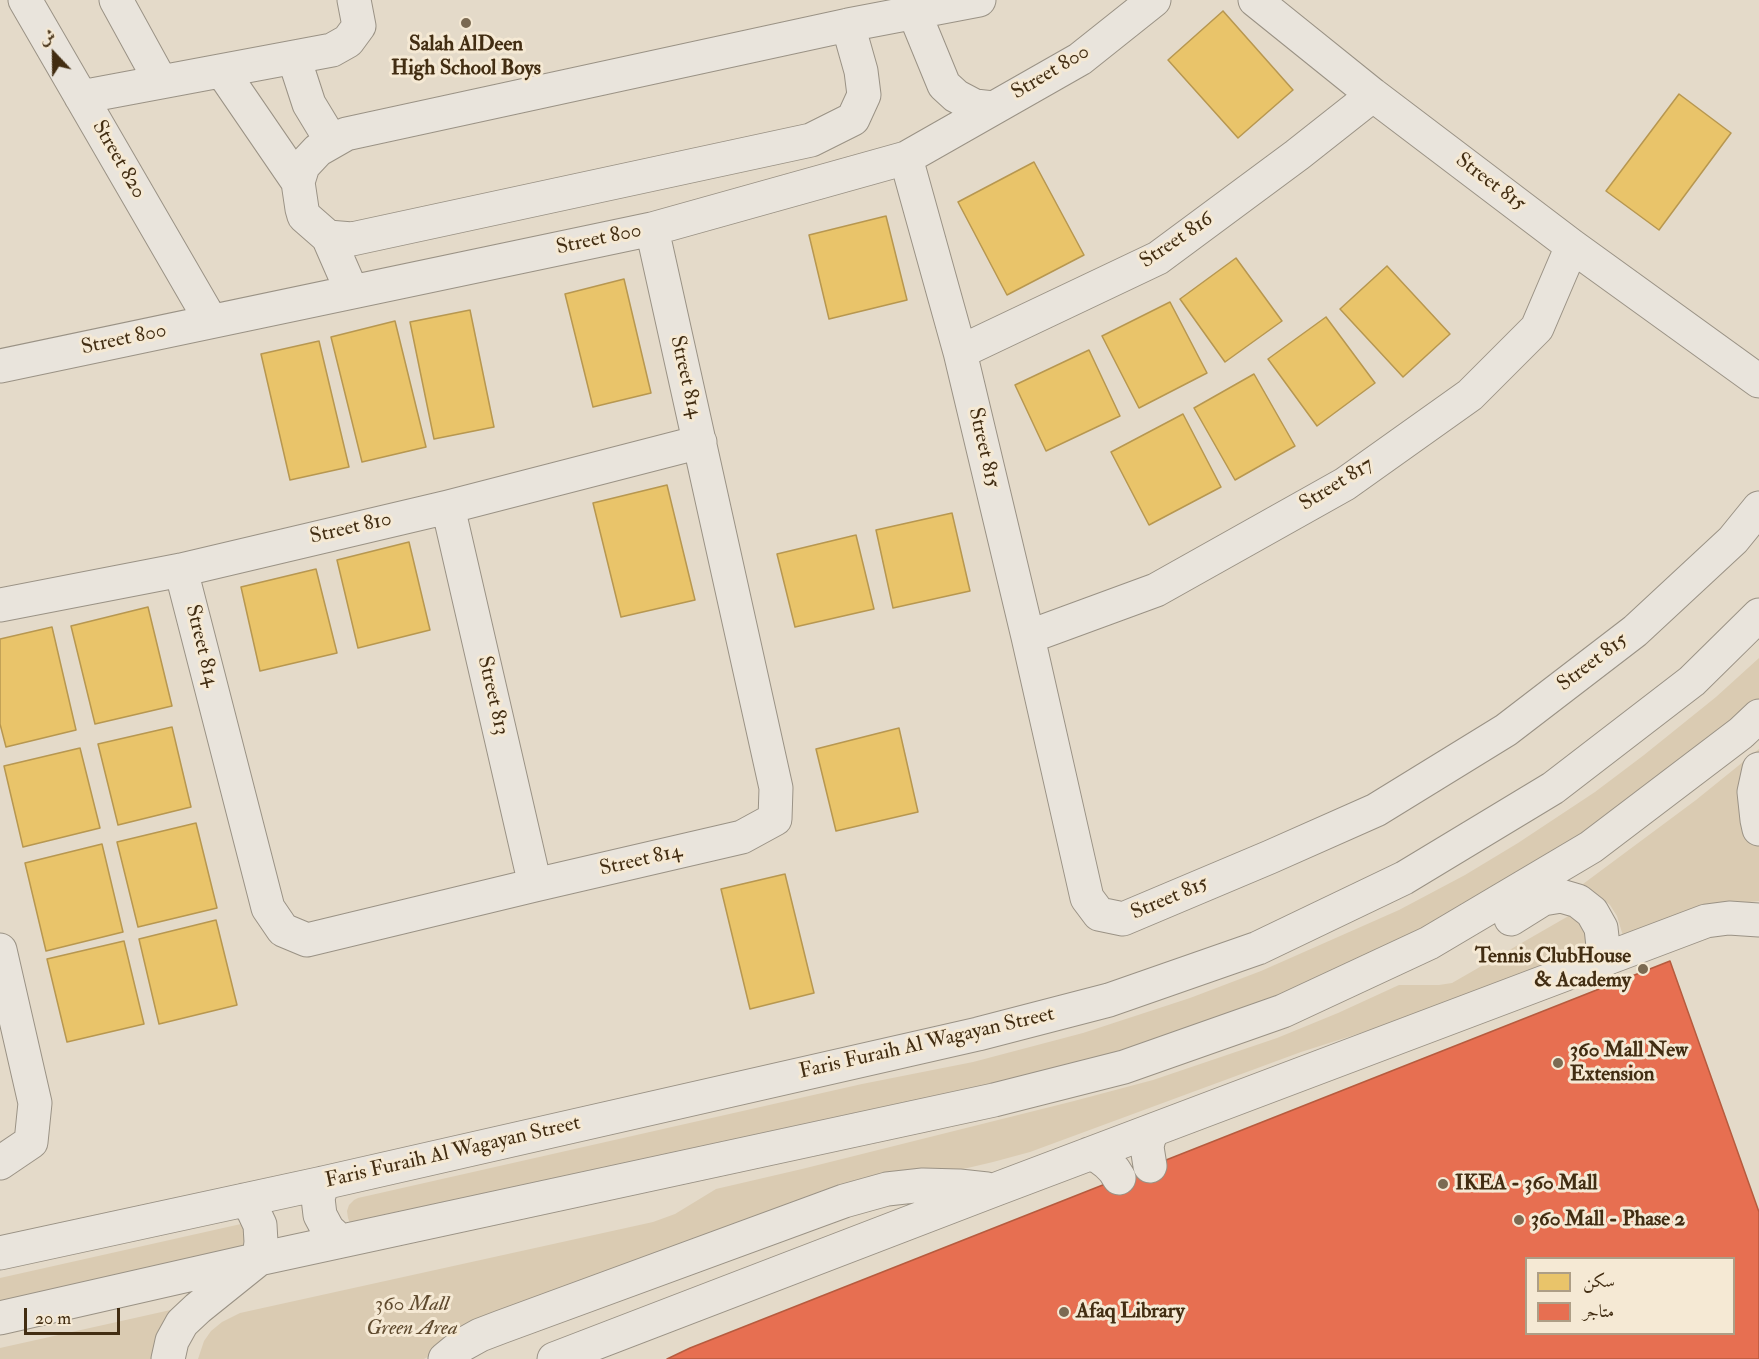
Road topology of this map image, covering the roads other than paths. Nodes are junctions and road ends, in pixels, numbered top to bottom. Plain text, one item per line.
1 (25, 0) edge
2 (116, 0) edge
3 (354, 0) edge
4 (979, 0) edge
5 (1154, 0) edge
6 (1255, 0) edge
7 (914, 12) junction
8 (849, 25) junction
9 (294, 58) junction
10 (222, 71) junction
11 (160, 82) junction
12 (1373, 95) junction
13 (81, 97) junction
14 (993, 108) junction
15 (332, 142) junction
16 (906, 158) junction
17 (298, 182) junction
18 (652, 229) junction
19 (328, 237) junction
20 (1572, 246) junction
21 (352, 292) junction
22 (211, 321) junction
23 (960, 352) junction
24 (0, 366) edge
25 (1759, 381) edge
26 (700, 441) junction
27 (448, 507) junction
28 (1759, 508) edge
29 (181, 570) junction
30 (0, 605) edge
31 (1759, 615) edge
32 (1028, 637) junction
33 (1759, 716) edge
34 (1759, 769) edge
35 (1759, 829) edge
36 (535, 885) junction
37 (1759, 920) edge
38 (1429, 944) junction
39 (0, 950) edge
40 (1596, 963) junction
41 (1154, 1130) junction
42 (1089, 1154) junction
43 (0, 1163) edge
44 (1150, 1166) dead end
45 (1119, 1178) dead end
46 (323, 1183) junction
47 (994, 1190) junction
48 (244, 1200) junction
49 (340, 1241) junction
50 (0, 1253) edge
51 (259, 1259) junction
52 (0, 1318) edge
53 (168, 1359) edge
54 (445, 1359) edge
55 (554, 1359) edge

1 - 13 street, Street 820
2 - 11 street
3 - 9 street
4 - 7 street
5 - 14 street, Street 800
6 - 12 street, Street 815
7 - 8 street
7 - 14 street
8 - 15 street
8 - 19 street
9 - 10 street
9 - 15 street
10 - 11 street
10 - 17 street
11 - 13 street
12 - 20 street, Street 815
12 - 23 street, Street 816
13 - 22 street, Street 820
14 - 16 street, Street 800
15 - 17 street
16 - 18 street, Street 800
16 - 23 street, Street 815
17 - 19 street
18 - 21 street, Street 800
18 - 26 street, Street 814
19 - 21 street
20 - 25 street, Street 815
20 - 32 street, Street 817
21 - 22 street, Street 800
22 - 24 street, Street 800
23 - 32 street, Street 815
26 - 27 street, Street 810
26 - 36 street, Street 814
27 - 29 street, Street 810
27 - 36 street, Street 813
28 - 32 street, Street 815
29 - 30 street, Street 810
29 - 36 street, Street 814
31 - 46 street, Faris Furaih Al Wagayan Street
33 - 38 street
34 - 35 street
37 - 40 street
38 - 40 street
38 - 49 street
39 - 43 street
40 - 41 street
41 - 42 street
41 - 44 street
42 - 45 street
42 - 47 street
46 - 48 street, Faris Furaih Al Wagayan Street
46 - 49 street
47 - 54 street
47 - 55 street
48 - 50 street, Faris Furaih Al Wagayan Street
48 - 51 street
49 - 51 street
51 - 52 street
51 - 53 street

